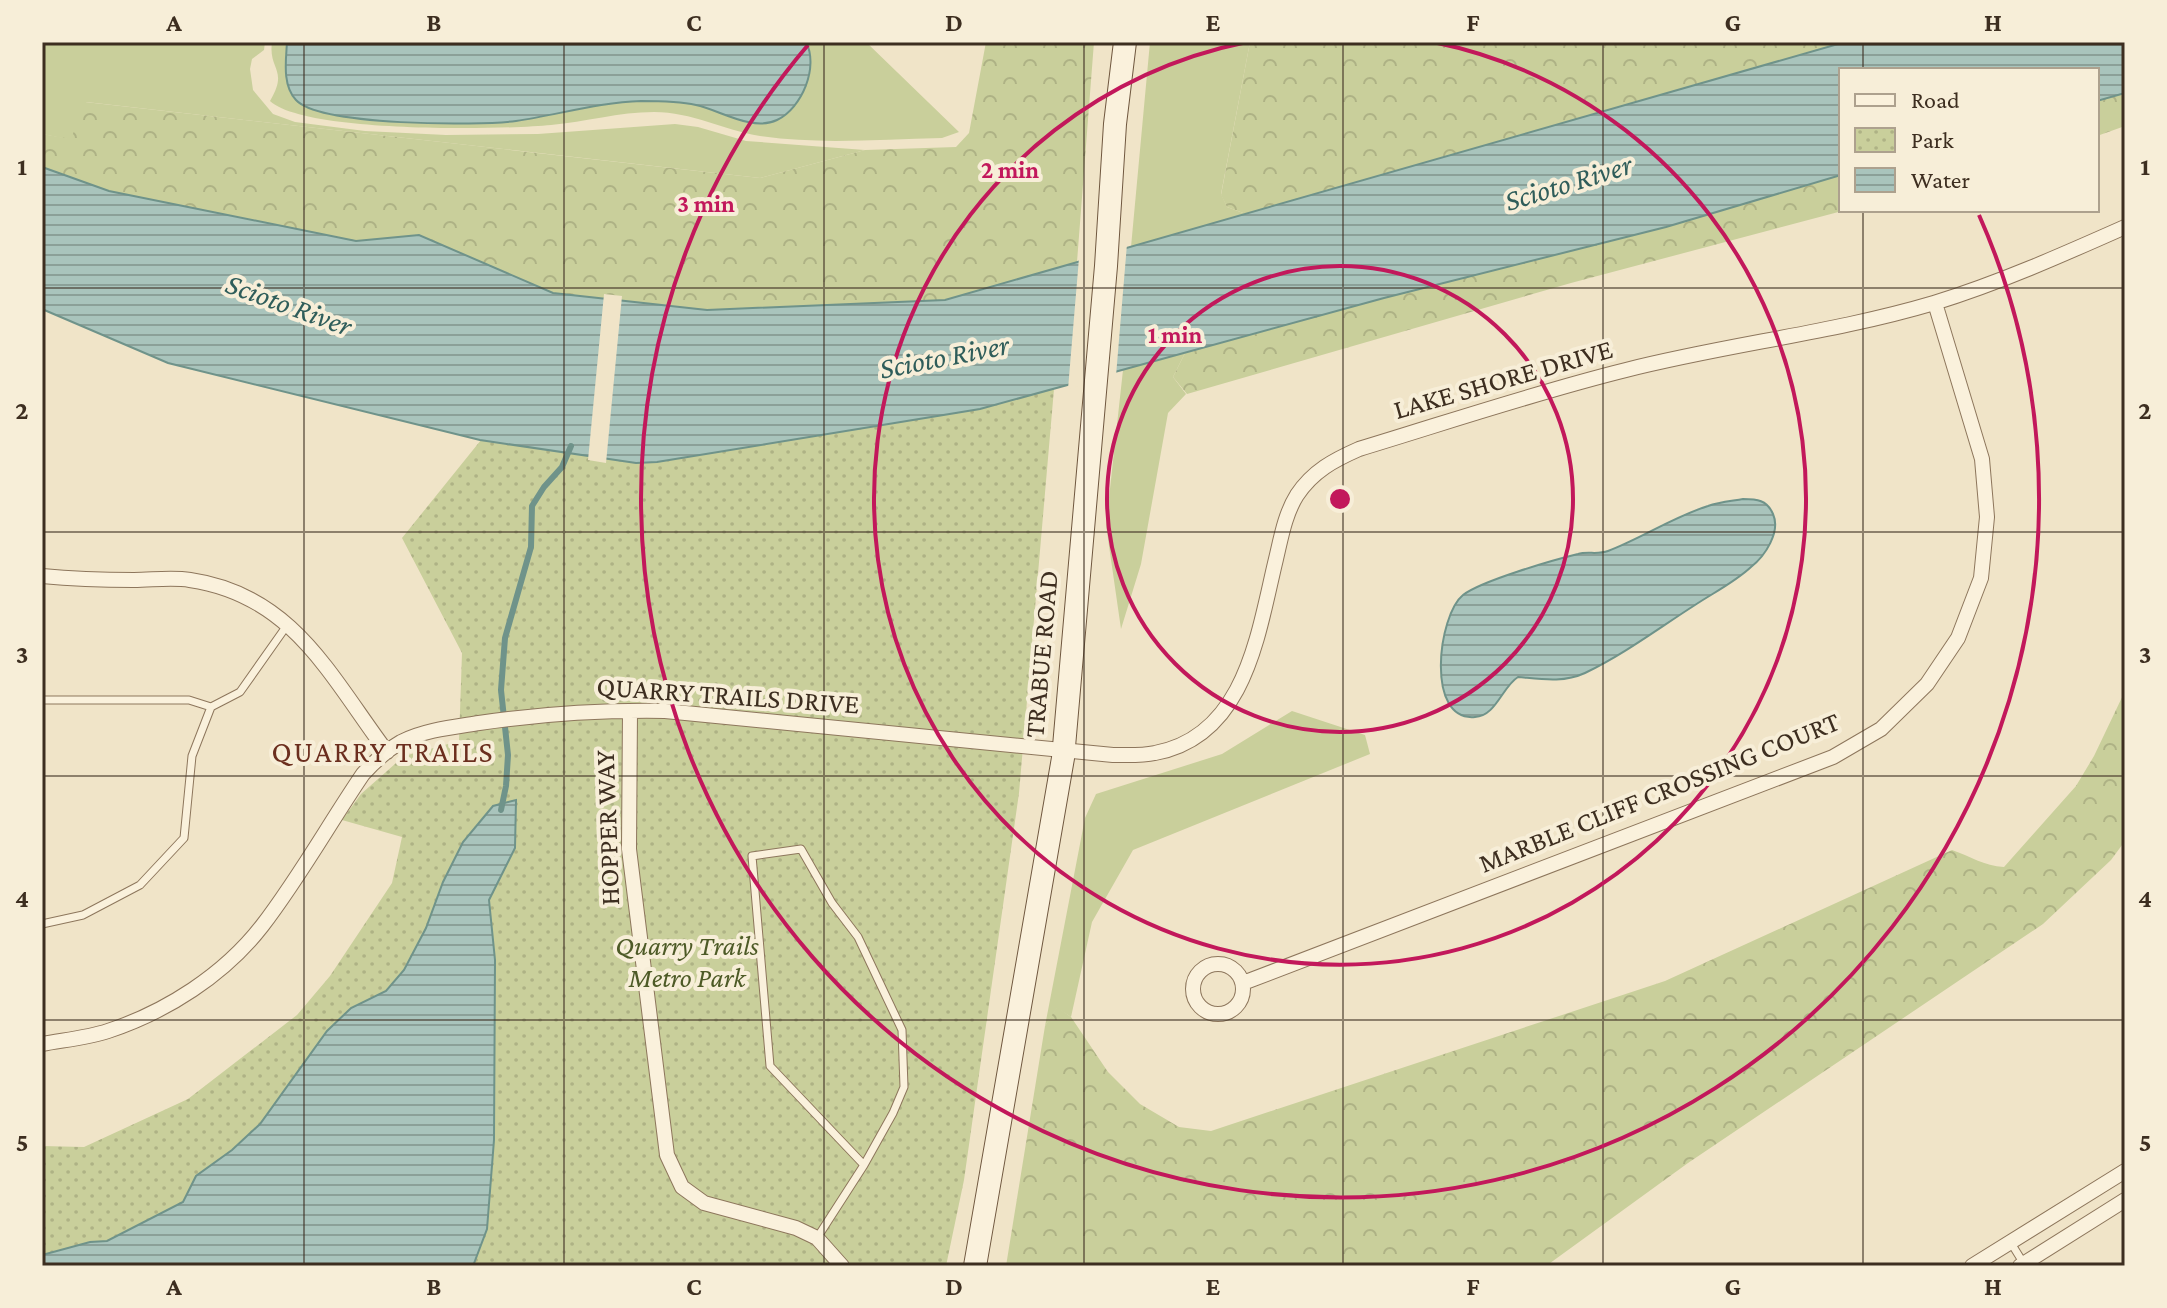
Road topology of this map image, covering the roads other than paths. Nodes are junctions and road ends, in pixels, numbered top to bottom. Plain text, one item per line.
1 (1125, 42) edge
2 (2125, 227) edge
3 (1935, 303) junction
4 (42, 576) edge
5 (288, 624) junction
6 (42, 700) edge
7 (211, 707) junction
8 (630, 711) junction
9 (1063, 750) junction
10 (387, 752) junction
11 (42, 924) edge
12 (1243, 983) dead end
13 (42, 1044) edge
14 (864, 1165) junction
15 (2125, 1171) edge
16 (2125, 1200) edge
17 (817, 1238) junction
18 (2011, 1243) junction
19 (2022, 1265) edge
20 (842, 1266) edge
21 (975, 1266) edge
22 (1972, 1266) edge

1 - 9 main road, TRABUE ROAD
2 - 3 street, LAKE SHORE DRIVE
3 - 9 street, LAKE SHORE DRIVE
3 - 12 street, MARBLE CLIFF CROSSING COURT
4 - 5 street
5 - 7 lane
5 - 10 street
6 - 7 lane
7 - 11 lane
8 - 9 street, QUARRY TRAILS DRIVE
8 - 10 street, QUARRY TRAILS DRIVE
8 - 17 street, HOPPER WAY
9 - 21 main road, TRABUE ROAD
10 - 13 street, QUARRY TRAILS DRIVE
14 - 14 lane
14 - 17 lane
15 - 18 street
16 - 19 street
17 - 20 street, HOPPER WAY
18 - 19 lane
18 - 22 street

